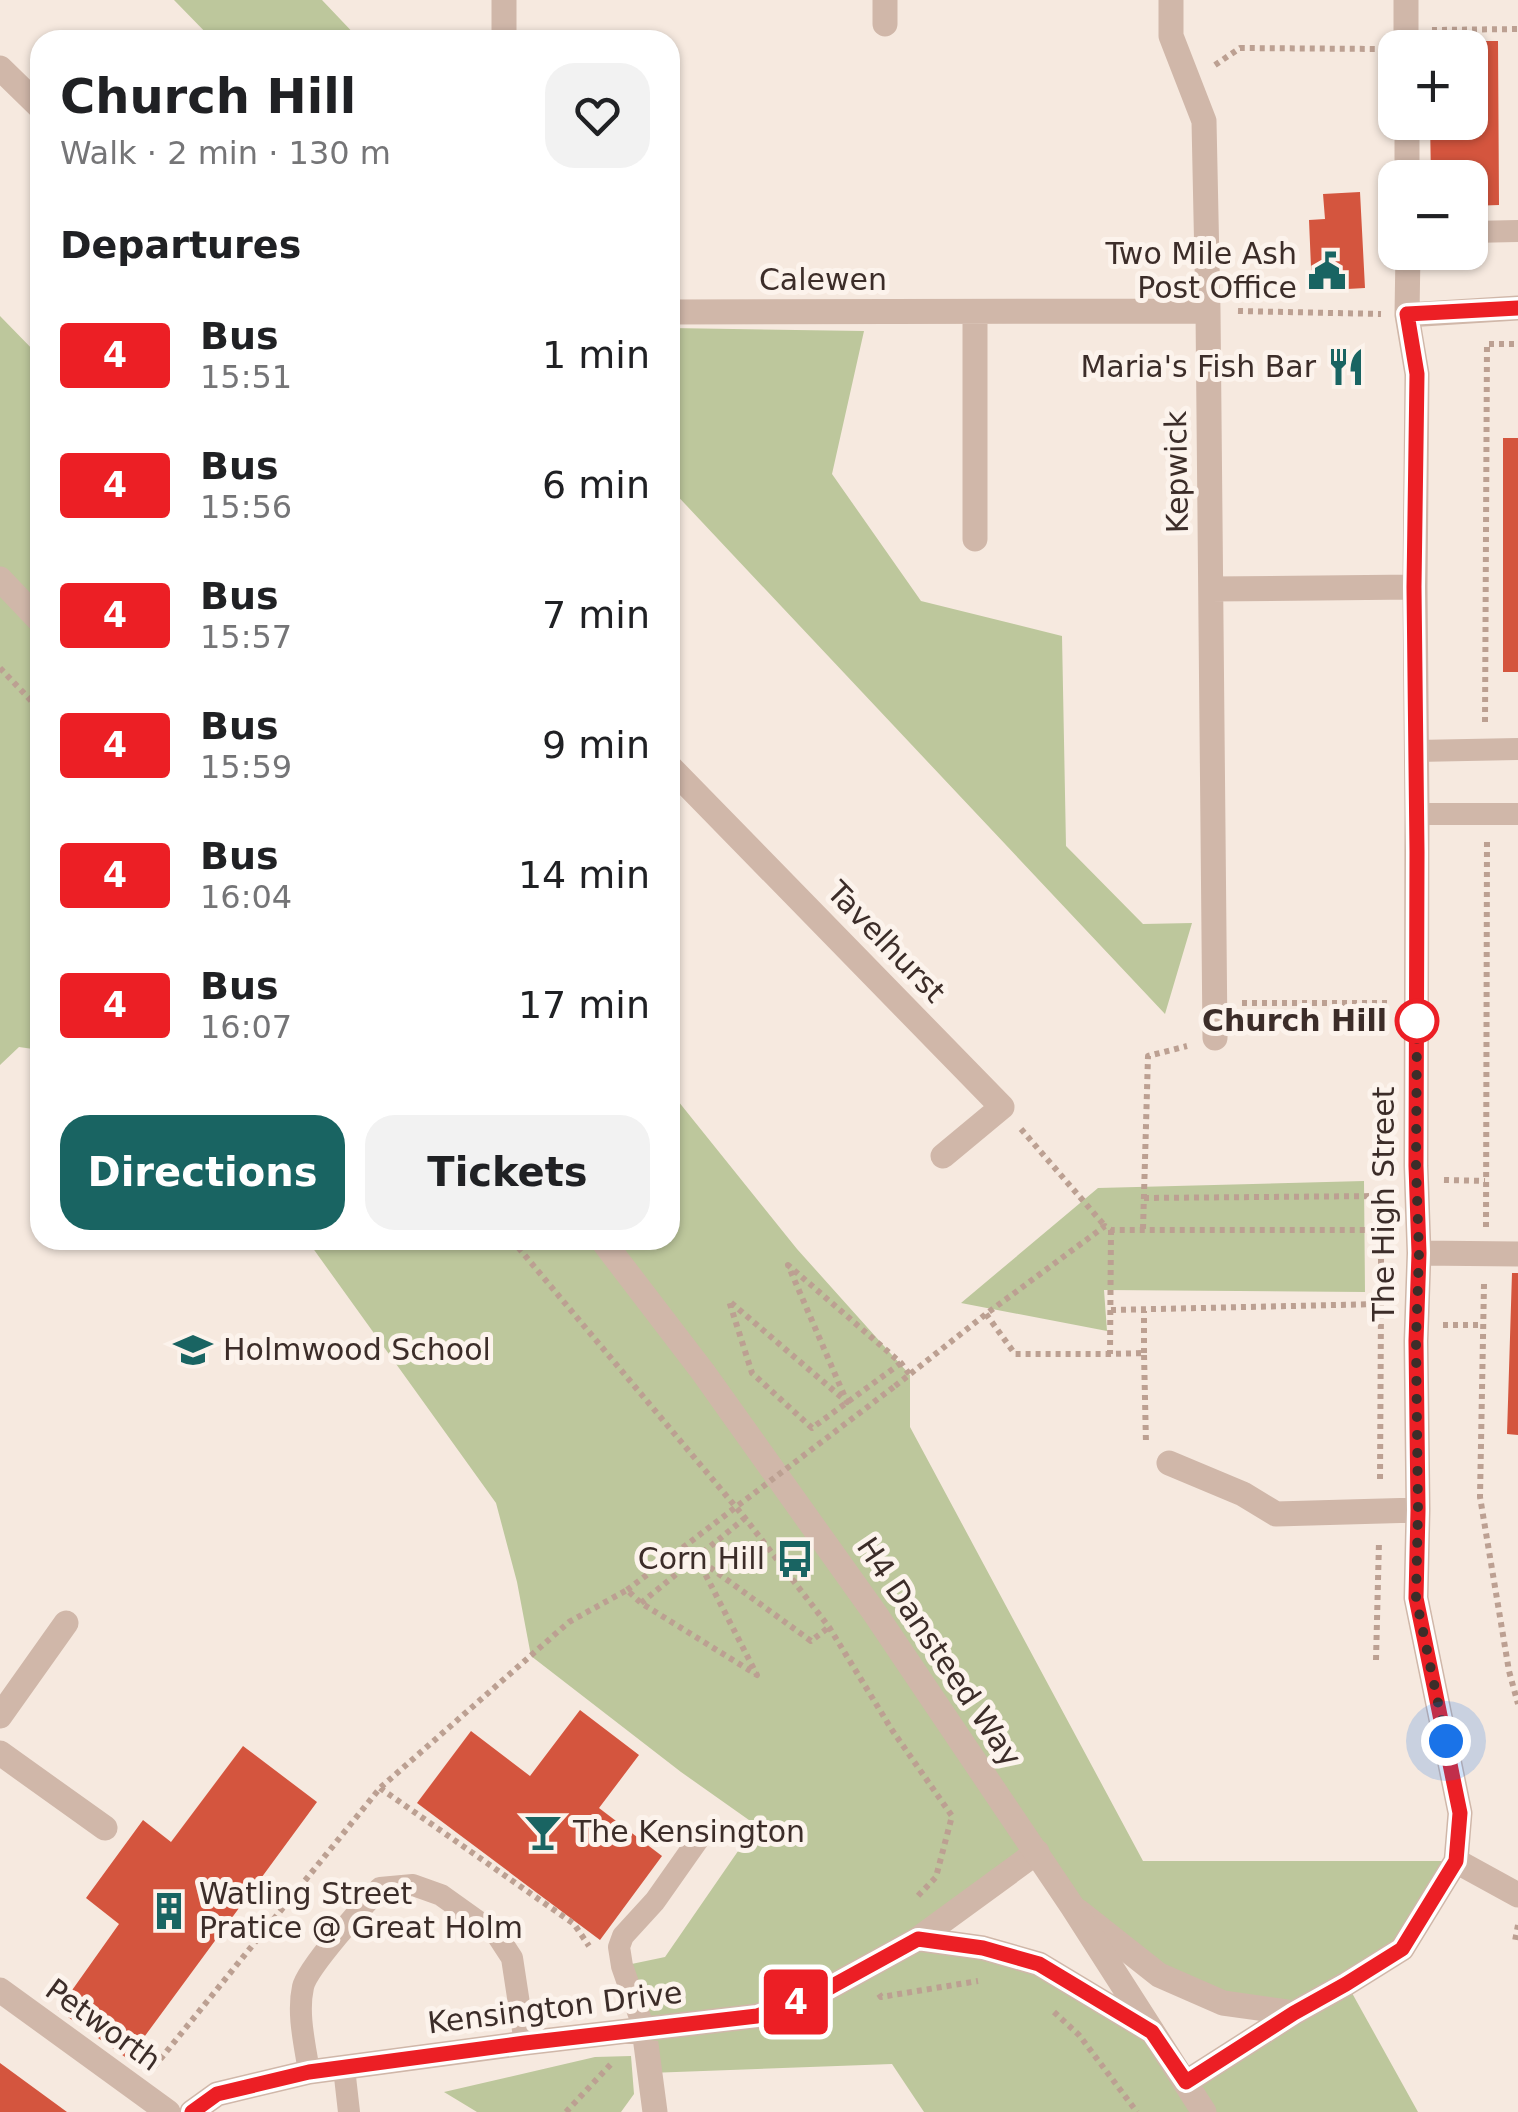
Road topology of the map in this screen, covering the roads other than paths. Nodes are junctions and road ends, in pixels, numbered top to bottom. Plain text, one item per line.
1 (504, 0) edge
2 (1171, 0) edge
3 (1406, 0) edge
4 (504, 30) edge
5 (1403, 30) edge
6 (0, 68) edge
7 (30, 97) edge
8 (1518, 231) edge
9 (1488, 232) edge
10 (1408, 270) edge
11 (1518, 308) edge
12 (1208, 311) junction
13 (680, 312) edge
14 (975, 313) junction
15 (1407, 314) junction
16 (975, 538) dead end
17 (0, 580) edge
18 (1414, 587) junction
19 (1211, 589) junction
20 (30, 610) edge
21 (1518, 749) edge
22 (1416, 751) junction
23 (680, 777) edge
24 (1417, 814) junction
25 (1518, 814) edge
26 (1215, 1038) road end
27 (943, 1156) dead end
28 (610, 1250) edge
29 (1419, 1253) junction
30 (1518, 1254) edge
31 (1169, 1463) road end
32 (1418, 1510) junction
33 (66, 1623) dead end
34 (0, 1716) edge
35 (0, 1752) edge
36 (106, 1828) dead end
37 (700, 1837) dead end
38 (1036, 1852) junction
39 (1456, 1861) junction
40 (1518, 1895) edge
41 (1072, 1906) junction
42 (918, 1939) junction
43 (0, 1990) edge
44 (1294, 2013) junction
45 (644, 2029) junction
46 (1152, 2032) junction
47 (525, 2043) junction
48 (344, 2068) junction
49 (309, 2072) junction
50 (1186, 2082) junction
51 (168, 2112) edge
52 (192, 2112) edge
53 (349, 2112) edge
54 (655, 2112) edge
55 (1204, 2112) edge

1 - 4 street
2 - 12 street, Kepwick
3 - 5 street
6 - 7 street
8 - 9 lane
10 - 15 street, The High Street
11 - 15 street
12 - 14 street, Calewen
12 - 19 street, Kepwick
13 - 14 street, Calewen
14 - 16 street
15 - 18 street, The High Street
17 - 20 street
18 - 19 street
18 - 22 street, The High Street
19 - 26 street, Kepwick
21 - 22 lane
22 - 24 street, The High Street
23 - 27 street, Tavelhurst
24 - 25 lane
24 - 29 street, The High Street
28 - 38 street, H4 Dansteed Way
29 - 30 street
29 - 32 street, The High Street
31 - 32 street
32 - 39 street, The High Street
33 - 34 street
35 - 36 street
37 - 45 lane
38 - 41 street, H4 Dansteed Way
38 - 42 street, Kensington Drive
39 - 40 street
39 - 44 street, The High Street
41 - 44 street
41 - 46 street, H4 Dansteed Way
42 - 45 street, Kensington Drive
42 - 46 street
43 - 51 street, Petworth
44 - 50 street, The High Street
45 - 47 street, Kensington Drive
45 - 54 street
46 - 50 street, H4 Dansteed Way
47 - 48 street, Kensington Drive
47 - 49 lane
48 - 49 street, Kensington Drive
48 - 53 lane
49 - 52 street, Kensington Drive
50 - 55 street, H4 Dansteed Way

